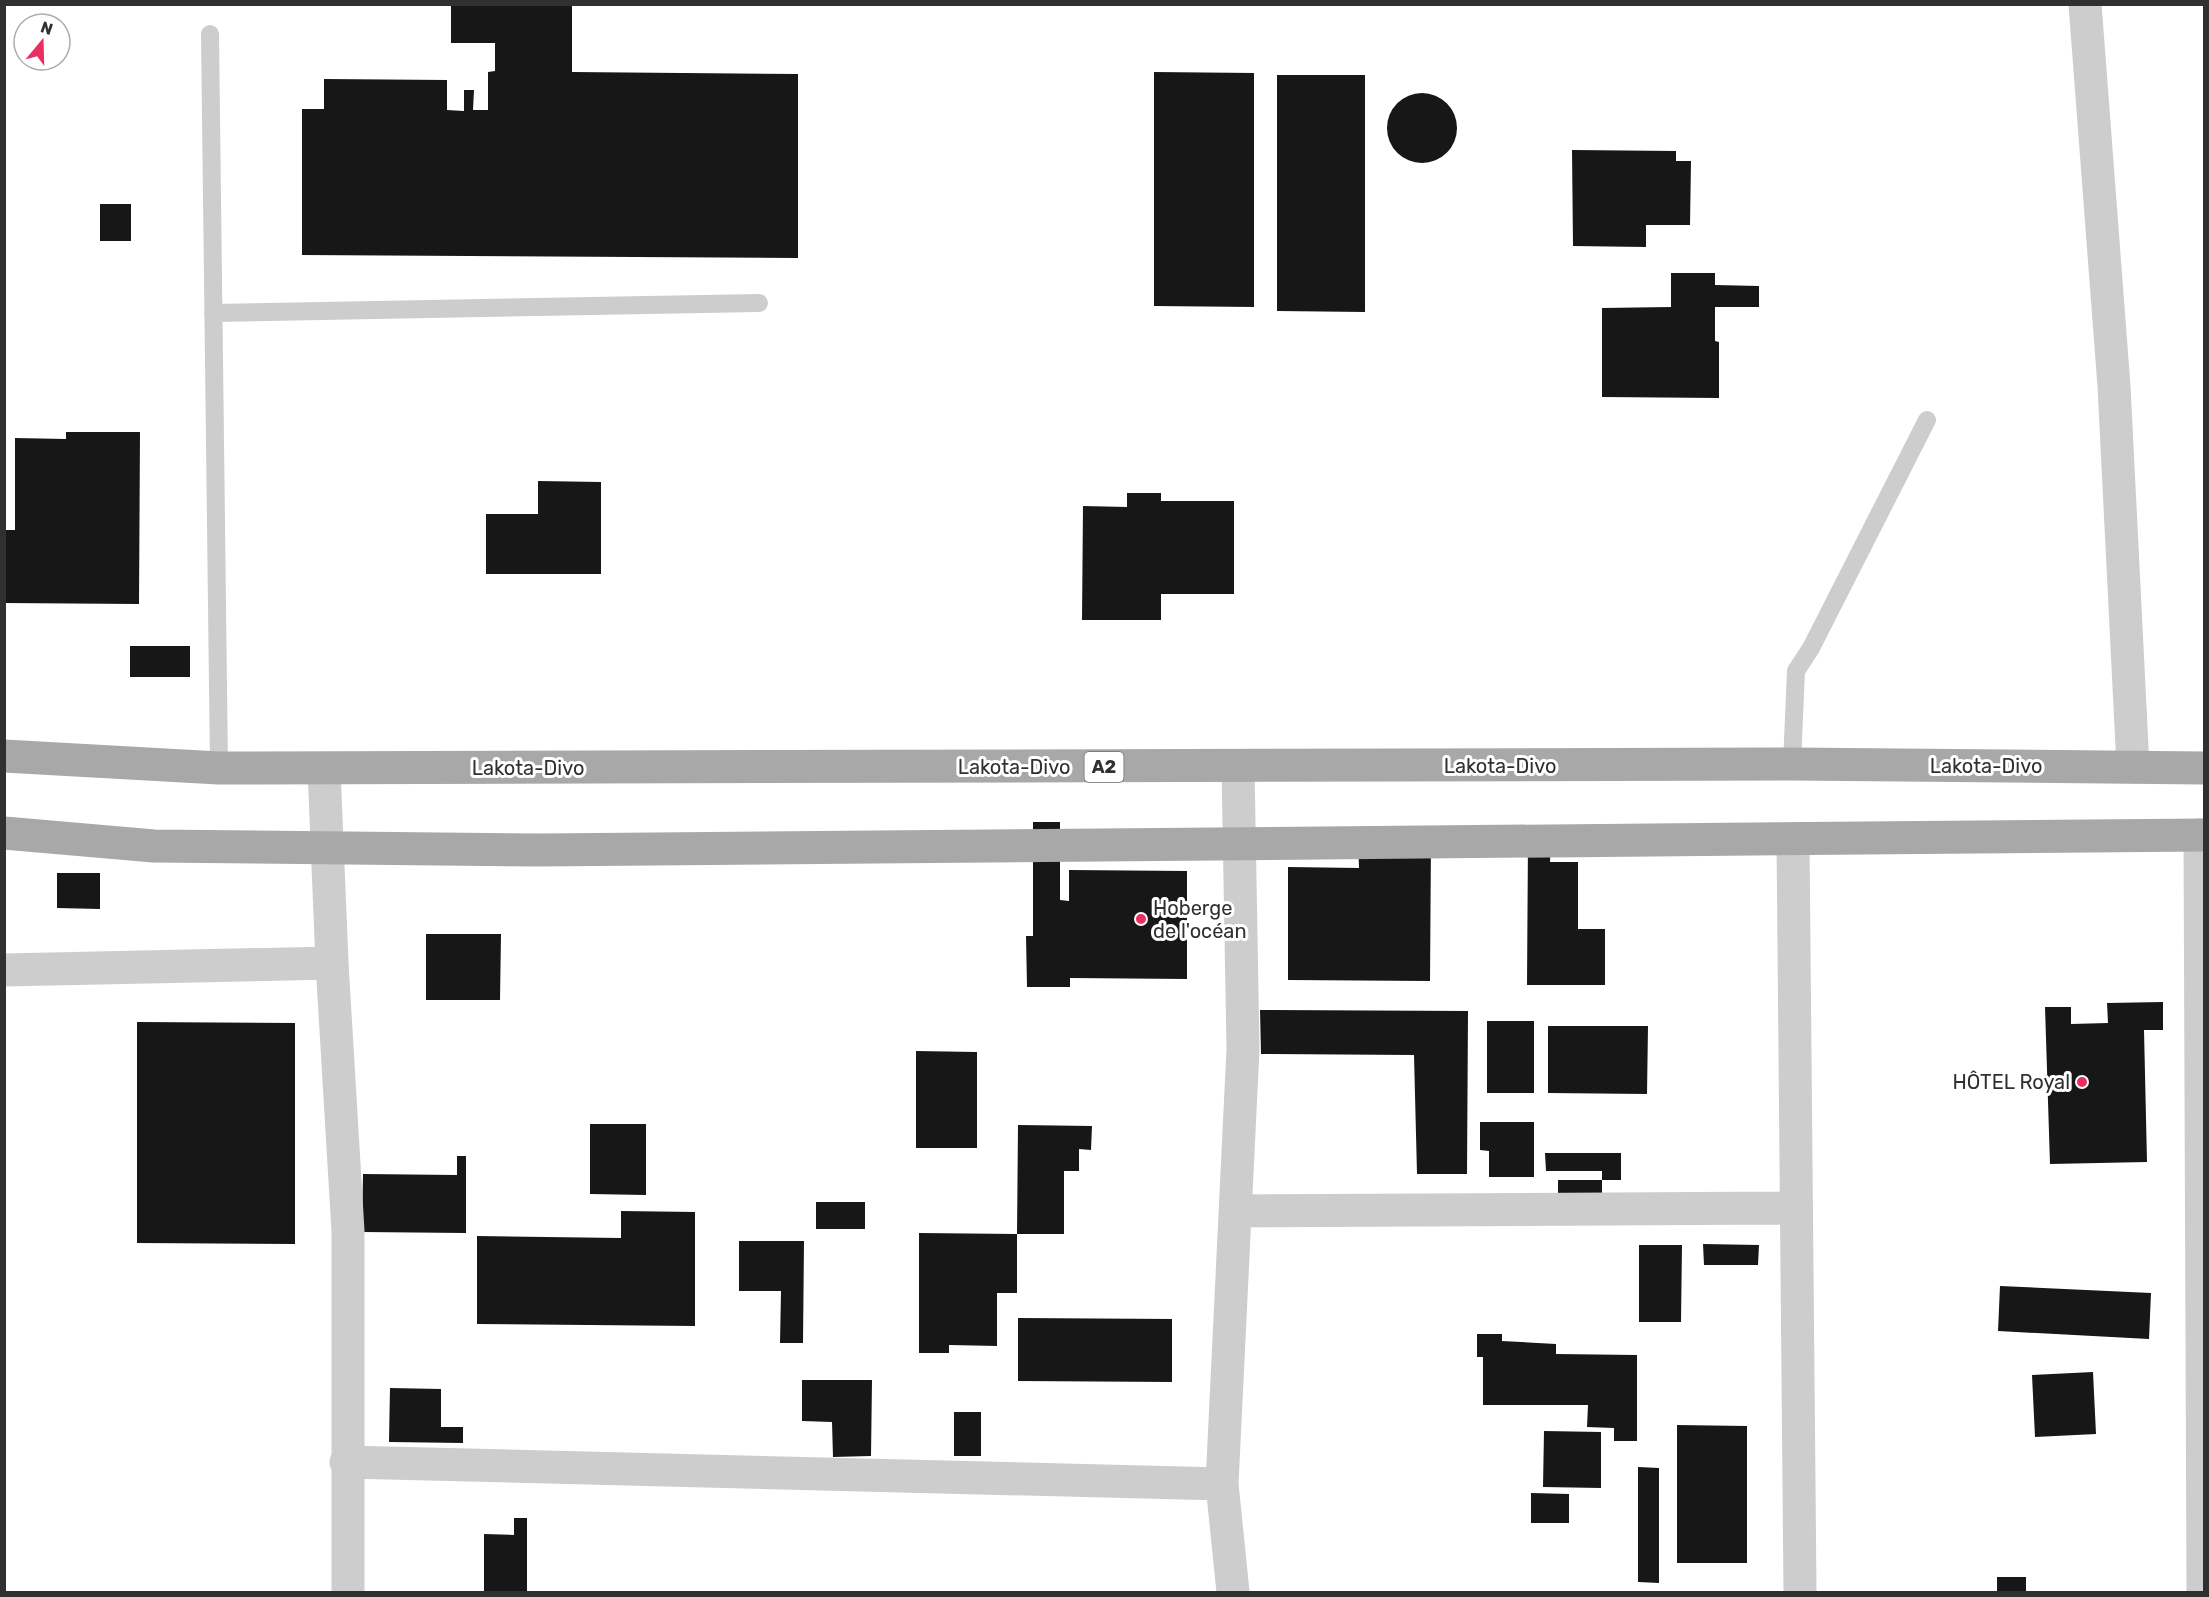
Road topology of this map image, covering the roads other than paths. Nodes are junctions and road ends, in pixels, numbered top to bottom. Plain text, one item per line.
1 (2085, 4) edge
2 (210, 34) dead end
3 (759, 303) dead end
4 (213, 313) junction
5 (1927, 420) dead end
6 (4, 756) edge
7 (1792, 764) junction
8 (1238, 767) junction
9 (2133, 767) junction
10 (219, 768) junction
11 (324, 768) junction
12 (2205, 768) edge
13 (4, 833) edge
14 (2202, 835) edge
15 (1793, 839) junction
16 (1239, 845) junction
17 (327, 847) junction
18 (332, 963) junction
19 (4, 970) edge
20 (1796, 1208) junction
21 (1236, 1211) junction
22 (2203, 1302) edge
23 (346, 1462) junction
24 (1222, 1484) junction
25 (2203, 1591) edge
26 (348, 1593) edge
27 (1233, 1593) edge
28 (1800, 1593) edge

1 - 9 street
2 - 4 lane
3 - 4 lane
4 - 10 lane
5 - 7 lane
6 - 10 main road, Lakota-Divo / A2
7 - 8 main road, Lakota-Divo / A2
7 - 9 main road, Lakota-Divo / A2
8 - 11 main road, Lakota-Divo / A2
8 - 16 street
9 - 12 main road, Lakota-Divo / A2
10 - 11 main road, Lakota-Divo / A2
11 - 17 street
13 - 17 main road
14 - 15 main road
14 - 22 street
15 - 16 main road
15 - 20 street
16 - 17 main road
16 - 21 street
17 - 18 street
18 - 19 street
18 - 23 street
20 - 21 street
20 - 28 street
21 - 24 street
22 - 25 street
23 - 24 street
23 - 26 street
24 - 27 street

